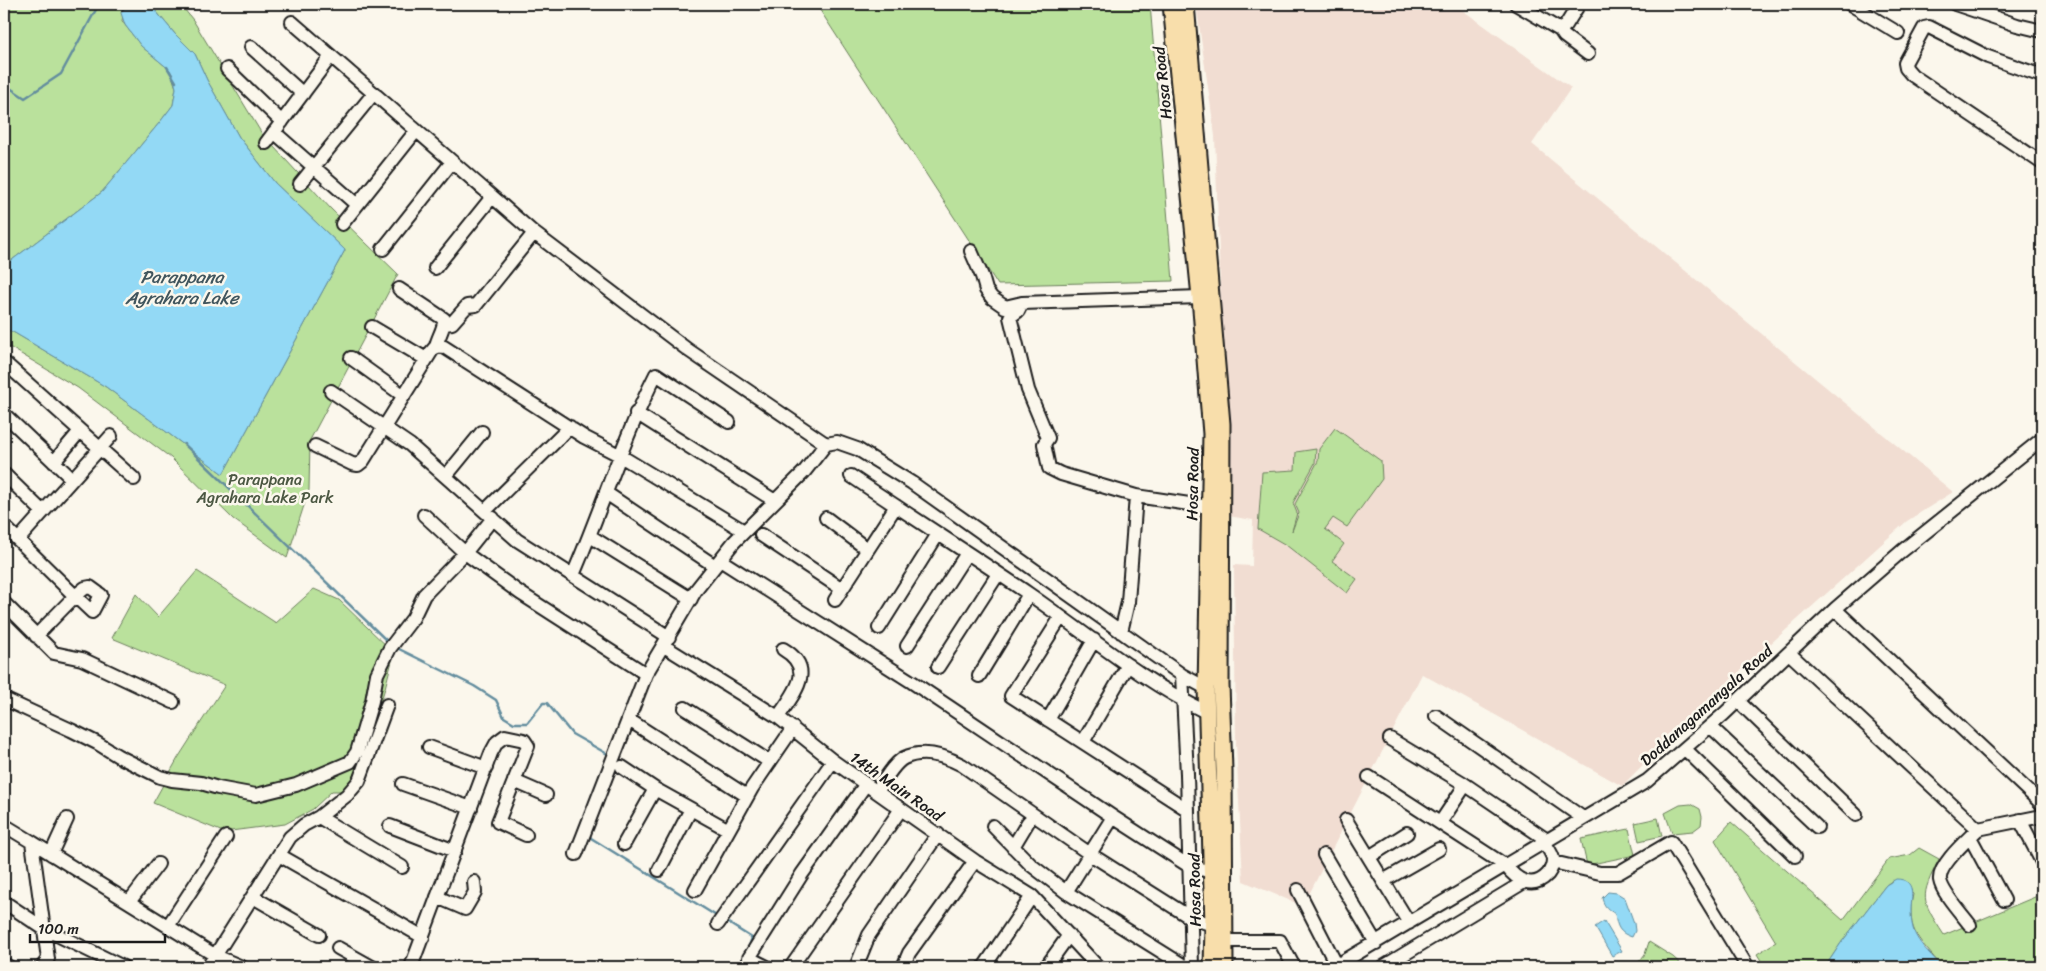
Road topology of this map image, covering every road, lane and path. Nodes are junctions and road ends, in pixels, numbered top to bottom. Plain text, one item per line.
1 (1171, 4) edge
2 (1186, 4) edge
3 (1516, 4) edge
4 (1579, 4) edge
5 (1850, 4) edge
6 (1955, 4) edge
7 (292, 22) dead end
8 (1560, 30) junction
9 (2042, 31) edge
10 (1898, 32) dead end
11 (252, 47) dead end
12 (1588, 54) dead end
13 (331, 56) junction
14 (227, 69) dead end
15 (2042, 76) edge
16 (374, 93) junction
17 (303, 94) junction
18 (278, 127) junction
19 (416, 130) junction
20 (266, 143) dead end
21 (452, 162) junction
22 (2042, 163) edge
23 (314, 167) junction
24 (300, 184) dead end
25 (492, 197) junction
26 (356, 205) junction
27 (342, 224) dead end
28 (534, 233) junction
29 (383, 250) dead end
30 (971, 251) dead end
31 (435, 268) dead end
32 (399, 289) dead end
33 (1200, 297) junction
34 (1022, 303) junction
35 (445, 324) junction
36 (372, 327) dead end
37 (436, 346) junction
38 (351, 358) dead end
39 (426, 359) junction
40 (6, 364) dead end
41 (331, 390) dead end
42 (404, 396) junction
43 (636, 413) junction
44 (4, 414) edge
45 (729, 422) dead end
46 (570, 427) junction
47 (385, 428) junction
48 (80, 431) junction
49 (482, 432) dead end
50 (111, 436) dead end
51 (2042, 439) edge
52 (826, 444) junction
53 (316, 446) dead end
54 (100, 449) junction
55 (619, 455) junction
56 (54, 462) junction
57 (4, 474) edge
58 (446, 476) junction
59 (851, 476) dead end
60 (72, 479) junction
61 (134, 479) dead end
62 (606, 493) junction
63 (1136, 496) junction
64 (775, 501) junction
65 (896, 506) junction
66 (1209, 507) junction
67 (43, 512) junction
68 (489, 514) junction
69 (424, 515) dead end
70 (826, 518) dead end
71 (4, 526) edge
72 (744, 531) junction
73 (938, 534) junction
74 (761, 535) dead end
75 (590, 536) junction
76 (18, 540) junction
77 (867, 549) junction
78 (465, 553) junction
79 (967, 553) junction
80 (717, 563) junction
81 (998, 574) junction
82 (572, 575) junction
83 (1029, 594) junction
84 (691, 599) junction
85 (4, 603) edge
86 (1835, 610) junction
87 (1061, 617) junction
88 (879, 628) dead end
89 (1121, 632) junction
90 (36, 636) junction
91 (1094, 640) junction
92 (666, 642) junction
93 (907, 646) dead end
94 (783, 648) dead end
95 (1789, 653) junction
96 (1128, 665) junction
97 (938, 667) dead end
98 (646, 674) junction
99 (979, 676) dead end
100 (1182, 676) junction
101 (1206, 688) junction
102 (4, 699) edge
103 (1184, 701) junction
104 (1738, 701) junction
105 (173, 702) dead end
106 (387, 705) dead end
107 (685, 708) dead end
108 (1206, 712) junction
109 (1436, 716) dead end
110 (778, 717) junction
111 (629, 720) junction
112 (1048, 720) junction
113 (1710, 726) junction
114 (793, 728) junction
115 (1390, 739) dead end
116 (1082, 742) junction
117 (429, 747) dead end
118 (1685, 749) junction
119 (833, 760) junction
120 (770, 762) junction
121 (622, 767) dead end
122 (486, 768) junction
123 (1224, 770) junction
124 (1208, 774) junction
125 (1369, 777) dead end
126 (514, 782) junction
127 (1463, 783) junction
128 (403, 784) dead end
129 (871, 788) junction
130 (654, 789) junction
131 (546, 795) dead end
132 (747, 796) junction
133 (2042, 804) edge
134 (471, 808) junction
135 (691, 809) junction
136 (901, 809) junction
137 (1188, 810) junction
138 (1856, 815) dead end
139 (2042, 816) edge
140 (319, 817) junction
141 (1114, 817) junction
142 (1583, 818) junction
143 (67, 819) dead end
144 (1346, 820) dead end
145 (2020, 820) junction
146 (1028, 822) dead end
147 (1440, 823) junction
148 (4, 825) edge
149 (390, 826) dead end
150 (993, 826) dead end
151 (1817, 827) dead end
152 (728, 829) junction
153 (1407, 833) dead end
154 (1974, 833) junction
155 (938, 834) junction
156 (526, 835) dead end
157 (226, 837) dead end
158 (1546, 841) junction
159 (32, 842) junction
160 (624, 844) dead end
161 (1013, 847) junction
162 (1439, 849) dead end
163 (455, 851) junction
164 (51, 854) junction
165 (576, 854) dead end
166 (1090, 854) junction
167 (279, 855) junction
168 (1324, 855) dead end
169 (1795, 856) dead end
170 (1369, 857) junction
171 (975, 860) junction
172 (1553, 862) junction
173 (2042, 862) edge
174 (158, 864) dead end
175 (1190, 866) junction
176 (1506, 866) junction
177 (402, 867) dead end
178 (659, 870) dead end
179 (1212, 872) junction
180 (1384, 881) junction
181 (474, 882) dead end
182 (1524, 882) junction
183 (695, 890) dead end
184 (1298, 890) dead end
185 (1066, 892) junction
186 (1032, 896) junction
187 (253, 897) junction
188 (437, 897) junction
189 (2004, 900) dead end
190 (4, 902) edge
191 (129, 902) junction
192 (1191, 918) junction
193 (1409, 923) junction
194 (718, 924) dead end
195 (1213, 925) junction
196 (1970, 925) dead end
197 (168, 926) junction
198 (43, 928) junction
199 (319, 935) dead end
200 (422, 936) junction
201 (1069, 936) junction
202 (1225, 941) junction
203 (1376, 943) junction
204 (338, 948) dead end
205 (216, 956) junction
206 (4, 964) edge
207 (1335, 966) edge
208 (1747, 966) edge
209 (9, 967) edge
210 (42, 967) edge
211 (123, 967) edge
212 (208, 967) edge
213 (242, 967) edge
214 (372, 967) edge
215 (411, 967) edge
216 (767, 967) edge
217 (791, 967) edge
218 (856, 967) edge
219 (903, 967) edge
220 (984, 967) edge
221 (1046, 967) edge
222 (1098, 967) edge
223 (1186, 967) edge
224 (1192, 967) edge
225 (1212, 967) edge
226 (1225, 967) edge
227 (1294, 967) edge
228 (1383, 967) edge

1 - 33 main road, Hosa Road
2 - 123 main road, Hosa Road
3 - 8 street
4 - 8 street
5 - 10 street
6 - 9 street
7 - 13 street
8 - 12 street
11 - 17 street
13 - 16 street
13 - 17 street
14 - 18 street
15 - 22 street
16 - 19 street
16 - 23 street
17 - 18 street
18 - 20 street
18 - 23 street
19 - 21 street
19 - 26 street
21 - 25 street
21 - 29 street
23 - 24 street
23 - 26 street
25 - 28 street
25 - 31 street
26 - 27 street
28 - 35 street
28 - 52 street
30 - 34 street
32 - 35 street
33 - 34 street
33 - 66 main road, Hosa Road
34 - 63 street
35 - 37 street
36 - 39 street
37 - 39 street
37 - 46 street
38 - 42 street
39 - 42 street
40 - 48 street
41 - 47 street, 14th Main Road
42 - 47 street
43 - 45 street
43 - 55 street
43 - 64 street
44 - 56 street
46 - 55 street
46 - 68 street
47 - 53 street
47 - 58 street, 14th Main Road
48 - 54 street
48 - 56 street
49 - 58 street
50 - 54 street
51 - 86 street, Doddanagamangala Road
52 - 64 street
52 - 89 street
54 - 60 street
54 - 61 street
55 - 62 street
55 - 72 street
56 - 60 street
57 - 67 street
58 - 68 street, 14th Main Road
59 - 65 street
60 - 67 street
62 - 75 street
62 - 80 street
63 - 66 street
63 - 89 street
64 - 72 street
65 - 73 street
65 - 77 street
66 - 101 main road, Hosa Road
67 - 76 street
68 - 78 street
68 - 82 street, 14th Main Road
69 - 78 street
70 - 77 street
71 - 76 street
72 - 80 street
73 - 79 street
73 - 88 street
74 - 77 street
75 - 82 street
75 - 84 street
76 - 90 street
78 - 98 street
78 - 102 street
79 - 81 street
79 - 93 street
80 - 84 street
80 - 141 street
81 - 83 street
81 - 97 street
82 - 92 street, 14th Main Road
83 - 87 street
83 - 99 street
84 - 92 street
85 - 90 street
86 - 95 street, Doddanagamangala Road
86 - 133 street
87 - 91 street
87 - 112 street
89 - 100 street
90 - 105 street
91 - 96 street
91 - 112 street
92 - 98 street
92 - 110 street, 14th Main Road
94 - 110 street
95 - 104 street, Doddanagamangala Road
95 - 154 street
96 - 103 street
96 - 116 street
98 - 111 street
100 - 101 street
100 - 103 street
101 - 108 main road, Hosa Road
103 - 108 street
103 - 137 street
104 - 113 street, Doddanagamangala Road
104 - 138 street
106 - 140 street
107 - 120 street
108 - 124 main road, Hosa Road
109 - 142 street
110 - 114 street, 14th Main Road
111 - 132 street
111 - 165 street
112 - 116 street
113 - 118 street, Doddanagamangala Road
113 - 151 street
114 - 119 street, 14th Main Road
114 - 120 street
115 - 127 street
116 - 137 street
117 - 122 street
118 - 142 street, Doddanagamangala Road
118 - 169 street
119 - 129 street, 14th Main Road
119 - 194 street
120 - 132 street
121 - 130 street
122 - 126 street
122 - 134 street
123 - 124 main road
123 - 202 main road, Hosa Road
124 - 179 main road, Hosa Road
125 - 147 street
126 - 131 street
126 - 156 street
127 - 147 street
127 - 158 street
128 - 134 street
129 - 136 street, 14th Main Road
129 - 166 street
129 - 216 street
130 - 135 street
130 - 160 street
132 - 152 street
134 - 163 street
135 - 152 street
135 - 178 street
136 - 155 street, 14th Main Road
136 - 217 street
137 - 175 street
139 - 145 street
140 - 167 street
140 - 177 street
141 - 166 street
141 - 175 street
142 - 158 street, Doddanagamangala Road
143 - 164 street
144 - 170 street
145 - 154 street
145 - 173 street
146 - 161 street
147 - 176 street
148 - 159 street
149 - 163 street
150 - 161 street
152 - 183 street
153 - 170 street
154 - 189 street
154 - 196 street
155 - 171 street, 14th Main Road
155 - 218 street
157 - 197 street
158 - 172 street
158 - 176 street, Doddanagamangala Road
159 - 164 street
159 - 198 street
161 - 185 street
162 - 180 street
163 - 188 street
164 - 191 street
166 - 185 street
166 - 192 street
167 - 187 street
167 - 200 street
168 - 203 street
170 - 180 street
171 - 186 street, 14th Main Road
171 - 219 street
172 - 182 street
172 - 208 street
174 - 191 street
175 - 179 street
175 - 192 street
176 - 182 street
176 - 193 street, Doddanagamangala Road
179 - 195 main road, Hosa Road
180 - 193 street
181 - 188 street
182 - 228 street
184 - 207 street
185 - 223 street
186 - 201 street, 14th Main Road
186 - 220 street
187 - 199 street
187 - 205 street
188 - 200 street
190 - 198 street
191 - 197 street
192 - 195 street
192 - 224 street
193 - 203 street, Doddanagamangala Road
195 - 225 main road, Hosa Road
197 - 205 street
198 - 210 street
198 - 211 street
200 - 215 street
201 - 221 street
201 - 222 street, 14th Main Road
202 - 226 main road, Hosa Road
202 - 227 street
203 - 207 street, Doddanagamangala Road
204 - 214 street
205 - 212 street
205 - 213 street
206 - 209 street

